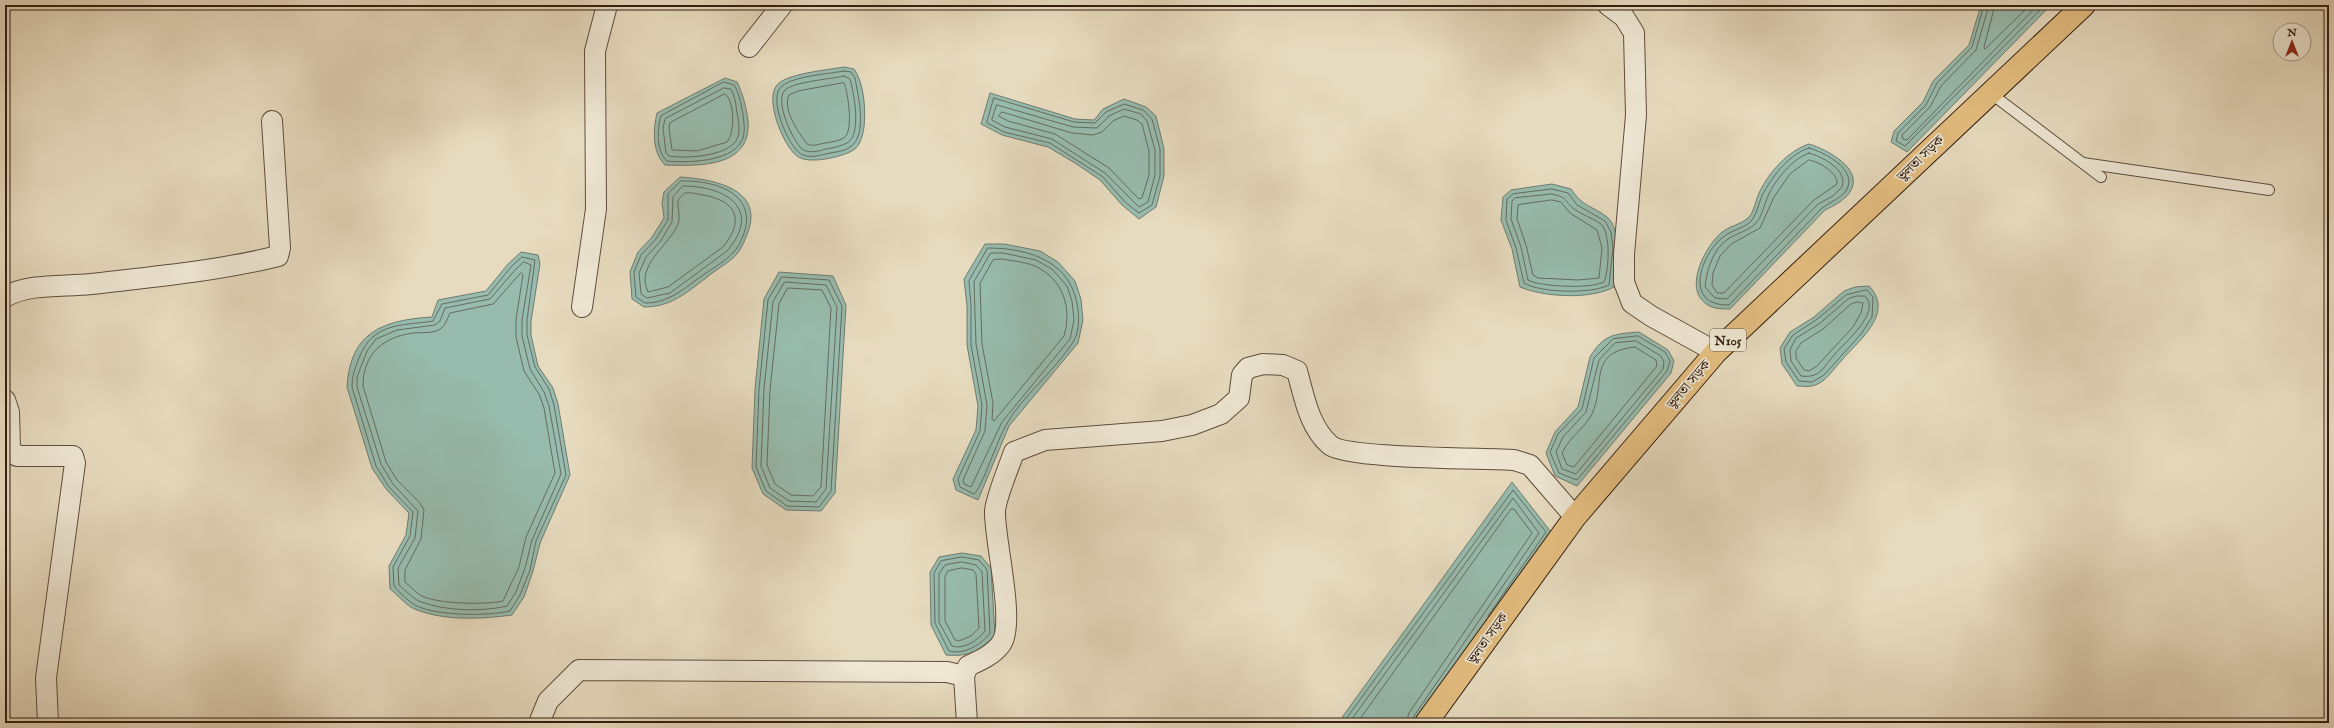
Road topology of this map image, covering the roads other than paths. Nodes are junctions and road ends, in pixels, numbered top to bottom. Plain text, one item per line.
1 (607, 5) edge
2 (782, 5) edge
3 (1608, 5) edge
4 (2084, 5) edge
5 (749, 47) dead end
6 (1989, 92) junction
7 (272, 121) dead end
8 (2083, 164) junction
9 (2101, 177) dead end
10 (2269, 190) dead end
11 (5, 297) edge
12 (582, 307) dead end
13 (1716, 352) junction
14 (5, 400) edge
15 (1575, 517) junction
16 (964, 676) junction
17 (48, 723) edge
18 (539, 723) edge
19 (967, 723) edge
20 (1426, 723) edge

1 - 12 street
2 - 5 street
3 - 13 street
4 - 6 highway, ভুলতা সড়ক / N105
6 - 8 lane
6 - 13 highway, ভুলতা সড়ক / N105
7 - 11 street
8 - 9 lane
8 - 10 lane
13 - 15 highway, ভুলতা সড়ক / N105
14 - 17 street
15 - 16 street
15 - 20 highway, ভুলতা সড়ক / N105
16 - 18 street
16 - 19 street

